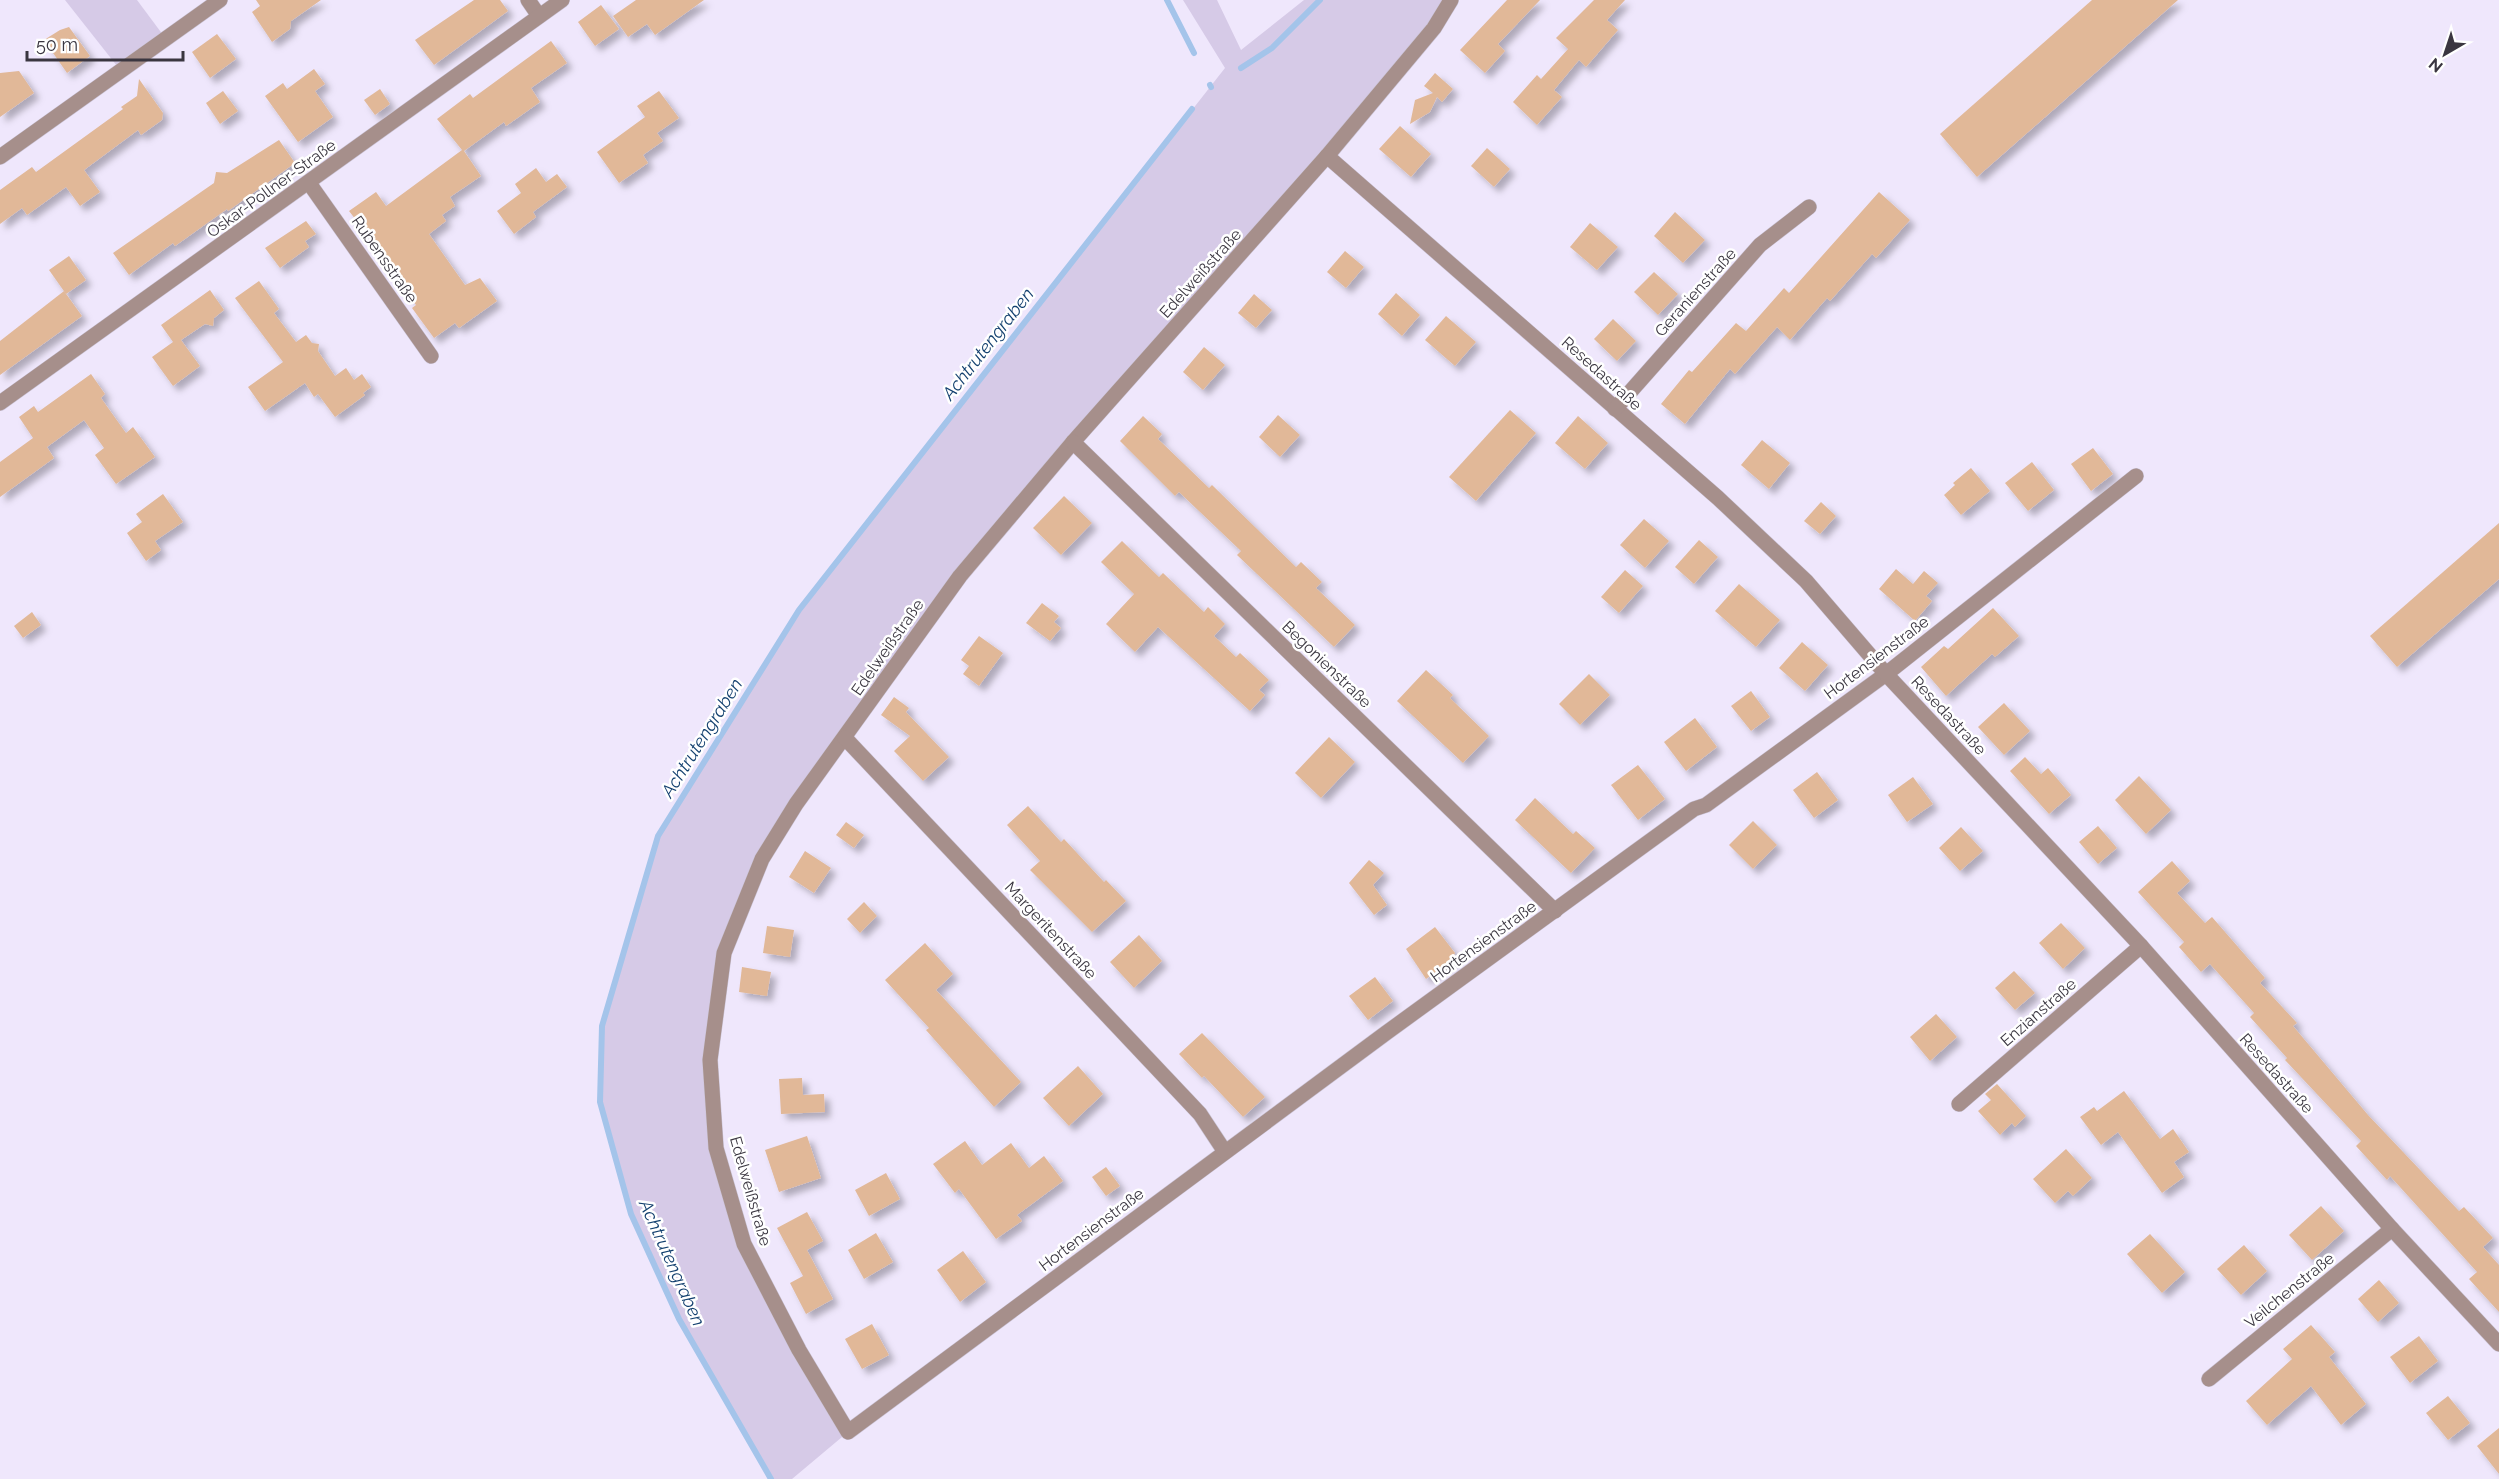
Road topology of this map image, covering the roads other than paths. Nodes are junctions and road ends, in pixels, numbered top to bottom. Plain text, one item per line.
1 (220, 0) edge
2 (528, 0) edge
3 (562, 0) edge
4 (1451, 0) edge
5 (539, 16) junction
6 (1327, 156) junction
7 (0, 157) edge
8 (309, 183) junction
9 (1809, 207) dead end
10 (431, 356) dead end
11 (0, 404) edge
12 (1615, 409) junction
13 (1073, 442) junction
14 (2136, 476) dead end
15 (1886, 674) junction
16 (845, 738) junction
17 (1555, 911) junction
18 (2141, 946) junction
19 (1959, 1104) dead end
20 (1225, 1152) junction
21 (2392, 1229) junction
22 (2499, 1344) edge
23 (2209, 1379) dead end
24 (848, 1432) joint

1 - 7 street
2 - 5 street
3 - 5 street, Oskar-Pollner-Straße
4 - 6 street, Edelweißstraße
5 - 8 street, Oskar-Pollner-Straße
6 - 12 street, Resedastraße
6 - 13 street, Edelweißstraße
8 - 10 street, Rubensstraße
8 - 11 street, Oskar-Pollner-Straße
9 - 12 street, Geranienstraße
12 - 15 street, Resedastraße
13 - 16 street, Edelweißstraße
13 - 17 street, Begonienstraße
14 - 15 street, Hortensienstraße
15 - 17 street, Hortensienstraße
15 - 18 street, Resedastraße
16 - 20 street, Margeritenstraße
16 - 24 street, Edelweißstraße
17 - 20 street, Hortensienstraße
18 - 19 street, Enzianstraße
18 - 21 street, Resedastraße
20 - 24 street, Hortensienstraße
21 - 22 street, Resedastraße
21 - 23 street, Veilchenstraße

